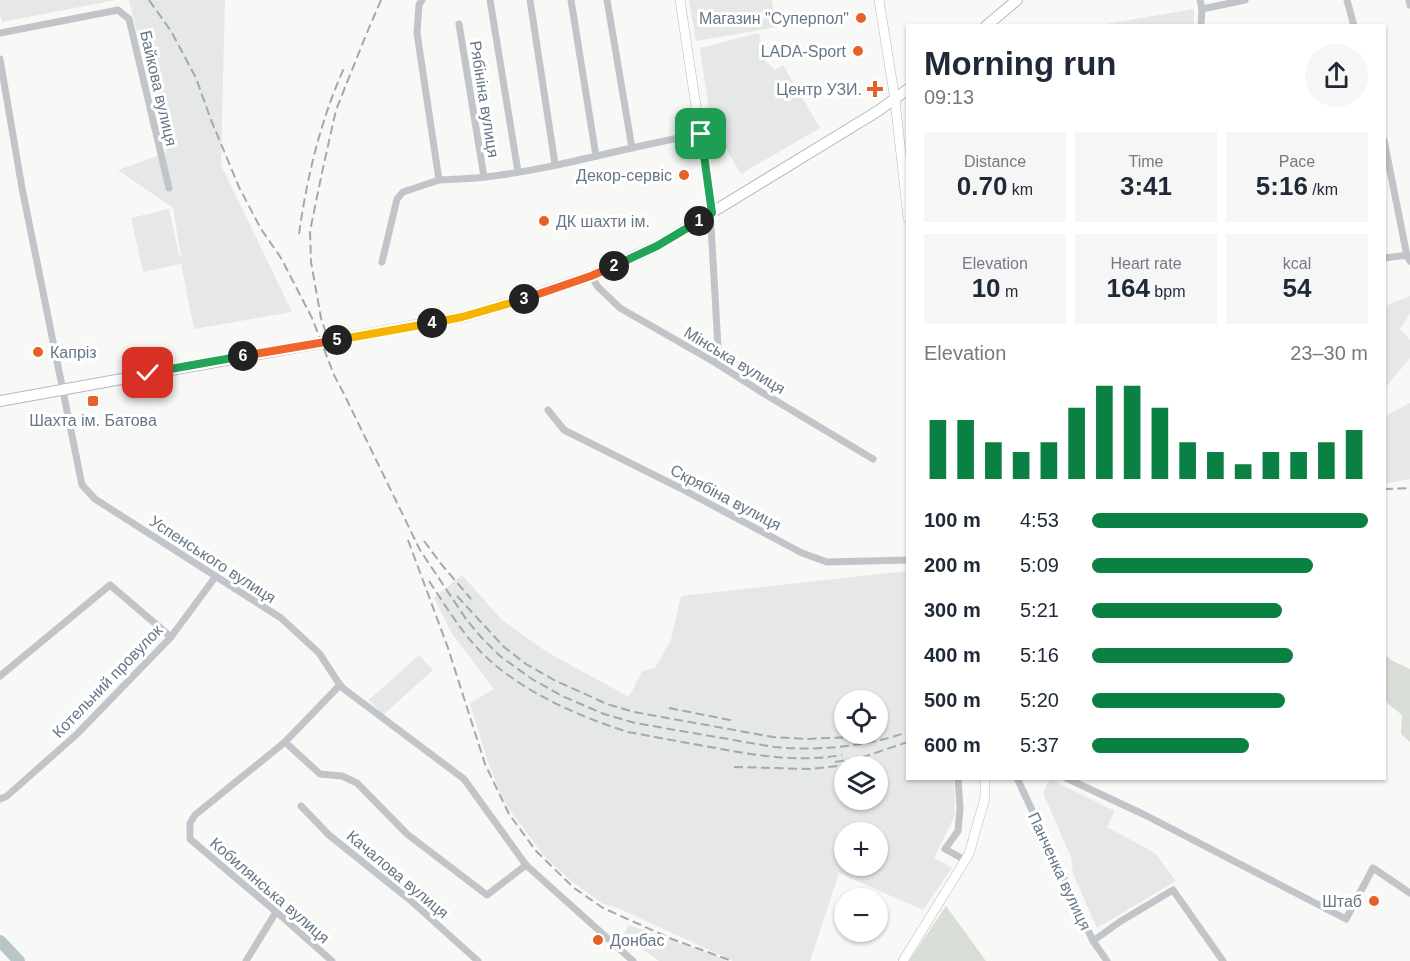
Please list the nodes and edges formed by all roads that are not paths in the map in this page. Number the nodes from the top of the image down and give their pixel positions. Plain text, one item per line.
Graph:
1 (422, 0) edge
2 (490, 0) edge
3 (530, 0) edge
4 (571, 0) edge
5 (607, 0) edge
6 (680, 0) edge
7 (879, 0) edge
8 (1017, 0) edge
9 (1200, 0) edge
10 (1245, 0) edge
11 (1347, 0) edge
12 (1409, 0) edge
13 (1410, 5) edge
14 (1202, 9) junction
15 (459, 24) dead end
16 (988, 24) edge
17 (1200, 24) edge
18 (1353, 24) edge
19 (0, 33) edge
20 (0, 58) edge
21 (906, 91) edge
22 (895, 100) junction
23 (701, 134) junction
24 (632, 148) junction
25 (1386, 149) edge
26 (597, 156) junction
27 (555, 164) junction
28 (518, 172) junction
29 (484, 177) junction
30 (439, 180) junction
31 (169, 188) dead end
32 (906, 200) edge
33 (712, 213) junction
34 (711, 226) dead end
35 (1409, 257) edge
36 (1386, 258) edge
37 (382, 262) dead end
38 (591, 276) junction
39 (716, 363) junction
40 (62, 389) junction
41 (0, 401) edge
42 (548, 410) dead end
43 (873, 459) dead end
44 (906, 560) edge
45 (216, 576) junction
46 (171, 637) junction
47 (0, 676) edge
48 (340, 685) junction
49 (285, 742) junction
50 (958, 780) edge
51 (985, 780) edge
52 (1018, 780) edge
53 (1070, 780) edge
54 (4, 798) edge
55 (301, 806) dead end
56 (965, 861) junction
57 (526, 865) junction
58 (1410, 893) edge
59 (276, 912) junction
60 (1093, 941) junction
61 (246, 961) edge
62 (332, 961) edge
63 (478, 961) edge
64 (632, 961) edge
65 (903, 961) edge
66 (1107, 961) edge
67 (1223, 961) edge

1 - 30 street
2 - 28 street
3 - 27 street
4 - 26 street
5 - 24 street
6 - 23 street
7 - 22 street
8 - 16 main road
9 - 14 street
10 - 14 street
11 - 18 street
12 - 13 street
14 - 17 street
15 - 29 street, Рябініна вулиця
19 - 31 street, Байкова вулиця
20 - 40 street, Успенського вулиця
21 - 22 main road
22 - 32 street
22 - 33 main road
23 - 24 street
23 - 33 street
24 - 26 street
25 - 35 street
26 - 27 street
27 - 28 street
28 - 29 street
29 - 30 street
30 - 37 street
33 - 38 main road
34 - 39 street
35 - 36 street
38 - 39 street, Мінська вулиця
38 - 40 main road
39 - 43 street, Мінська вулиця
40 - 41 main road
40 - 45 street, Успенського вулиця
42 - 44 street, Скрябіна вулиця
45 - 46 street, Котельний провулок
45 - 48 street, Успенського вулиця
46 - 47 street
46 - 54 street, Котельний провулок
48 - 49 street
48 - 57 street, Успенського вулиця
49 - 57 street
49 - 59 street, Кобилянська вулиця
50 - 56 street
51 - 56 street
52 - 60 street, Панченка вулиця
53 - 58 street
55 - 63 street, Качалова вулиця
56 - 65 street
57 - 64 street, Успенського вулиця
59 - 61 street
59 - 62 street, Кобилянська вулиця
60 - 66 street, Панченка вулиця
60 - 67 street

